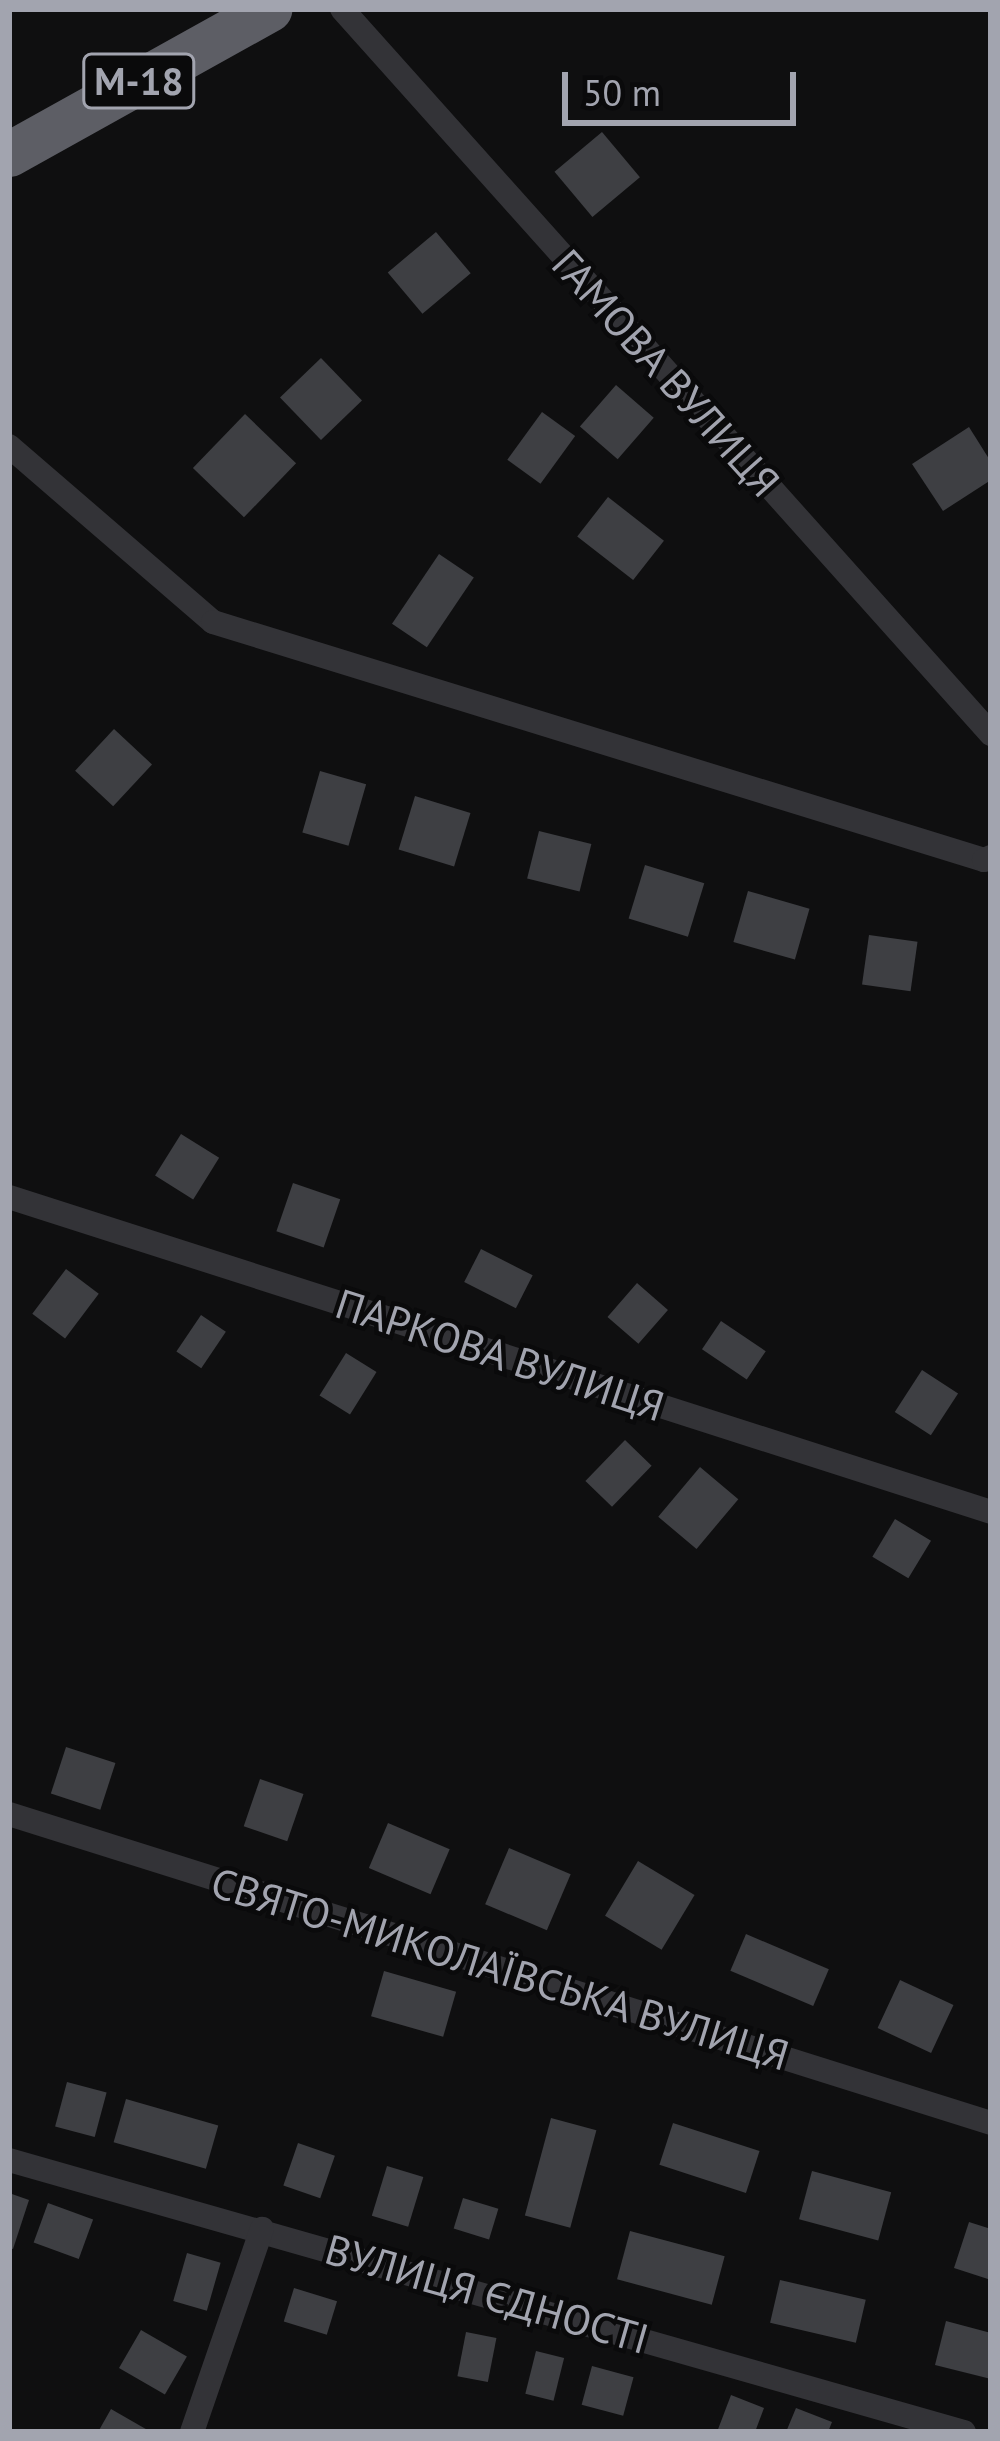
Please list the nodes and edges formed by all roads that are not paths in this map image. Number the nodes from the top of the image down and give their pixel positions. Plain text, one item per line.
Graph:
1 (268, 9) edge
2 (342, 9) edge
3 (9, 154) edge
4 (9, 446) edge
5 (991, 734) edge
6 (991, 856) edge
7 (9, 1197) edge
8 (991, 1512) edge
9 (9, 1814) edge
10 (991, 2123) edge
11 (9, 2160) edge
12 (262, 2229) junction
13 (192, 2432) edge
14 (964, 2432) edge

1 - 3 highway, М-18
2 - 5 street, ГАМОВА ВУЛИЦЯ
4 - 6 street
7 - 8 street, ПАРКОВА ВУЛИЦЯ
9 - 10 street, СВЯТО-МИКОЛАЇВСЬКА ВУЛИЦЯ
11 - 12 street, ВУЛИЦЯ ЄДНОСТІ
12 - 13 street
12 - 14 street, ВУЛИЦЯ ЄДНОСТІ

